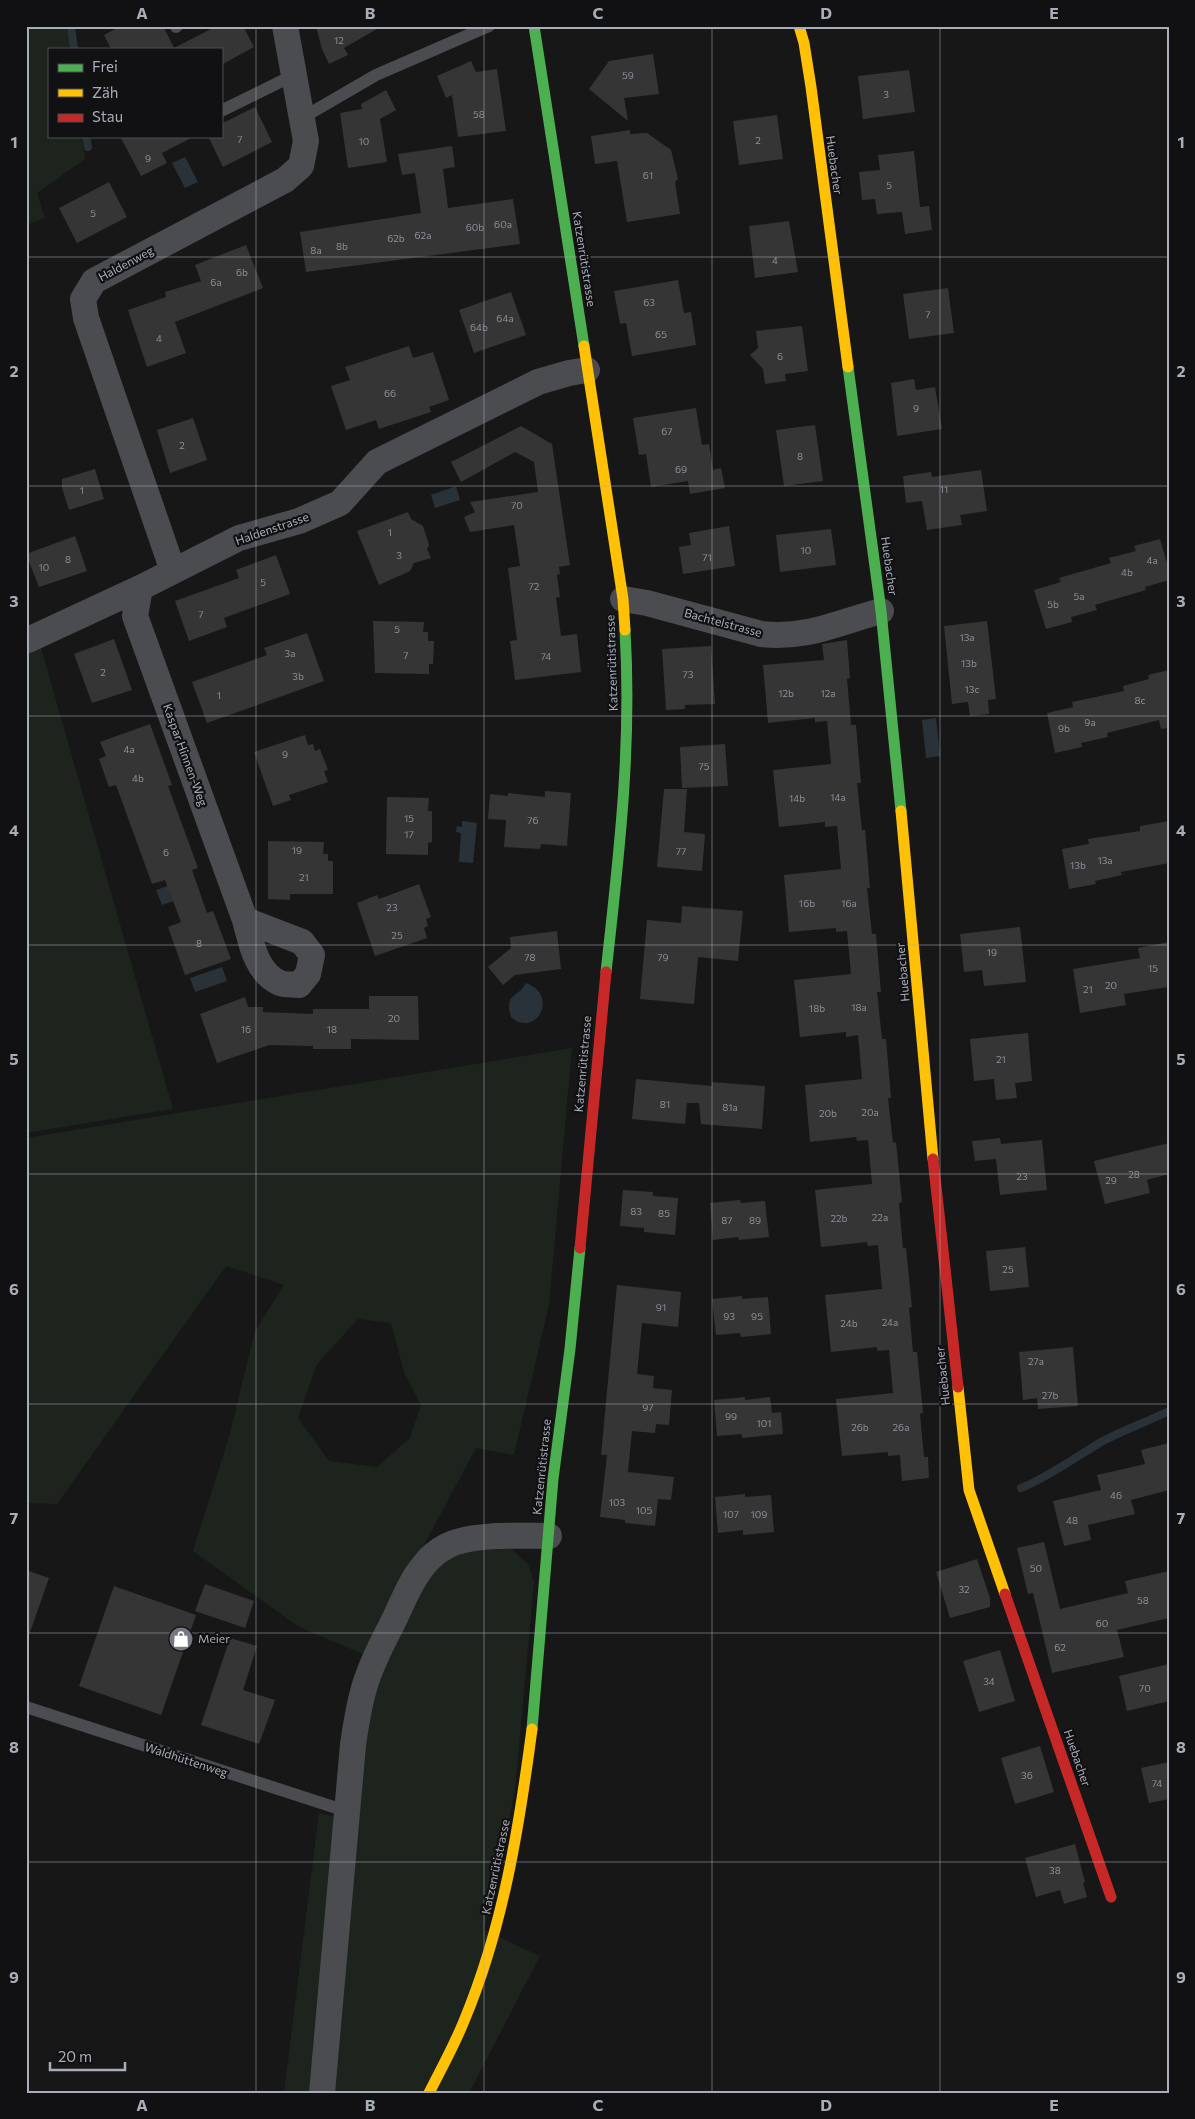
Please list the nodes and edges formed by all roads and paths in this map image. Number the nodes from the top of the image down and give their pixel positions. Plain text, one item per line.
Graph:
1 (285, 26) edge
2 (489, 26) edge
3 (534, 26) edge
4 (799, 26) edge
5 (294, 75) junction
6 (222, 111) edge
7 (302, 118) junction
8 (587, 370) junction
9 (172, 571) junction
10 (140, 588) junction
11 (623, 600) junction
12 (881, 611) junction
13 (28, 640) dead end
14 (245, 920) dead end
15 (549, 1536) junction
16 (26, 1707) edge
17 (346, 1811) junction
18 (1111, 1897) dead end
19 (322, 2093) edge
20 (428, 2093) edge

1 - 5 street, Haldenweg
2 - 7 lane
3 - 8 street, Katzenrütistrasse
4 - 12 street, Huebacher
5 - 6 lane
5 - 7 street, Haldenweg
7 - 9 street, Haldenweg
8 - 9 street, Haldenstrasse
8 - 11 street, Katzenrütistrasse
9 - 10 street, Haldenstrasse
10 - 13 street, Haldenstrasse
10 - 14 street, Kaspar Hinnen-Weg
11 - 12 street, Bachtelstrasse
11 - 15 street, Katzenrütistrasse
12 - 18 street, Huebacher
15 - 17 street
15 - 20 street, Katzenrütistrasse
16 - 17 lane, Waldhüttenweg
17 - 19 street

